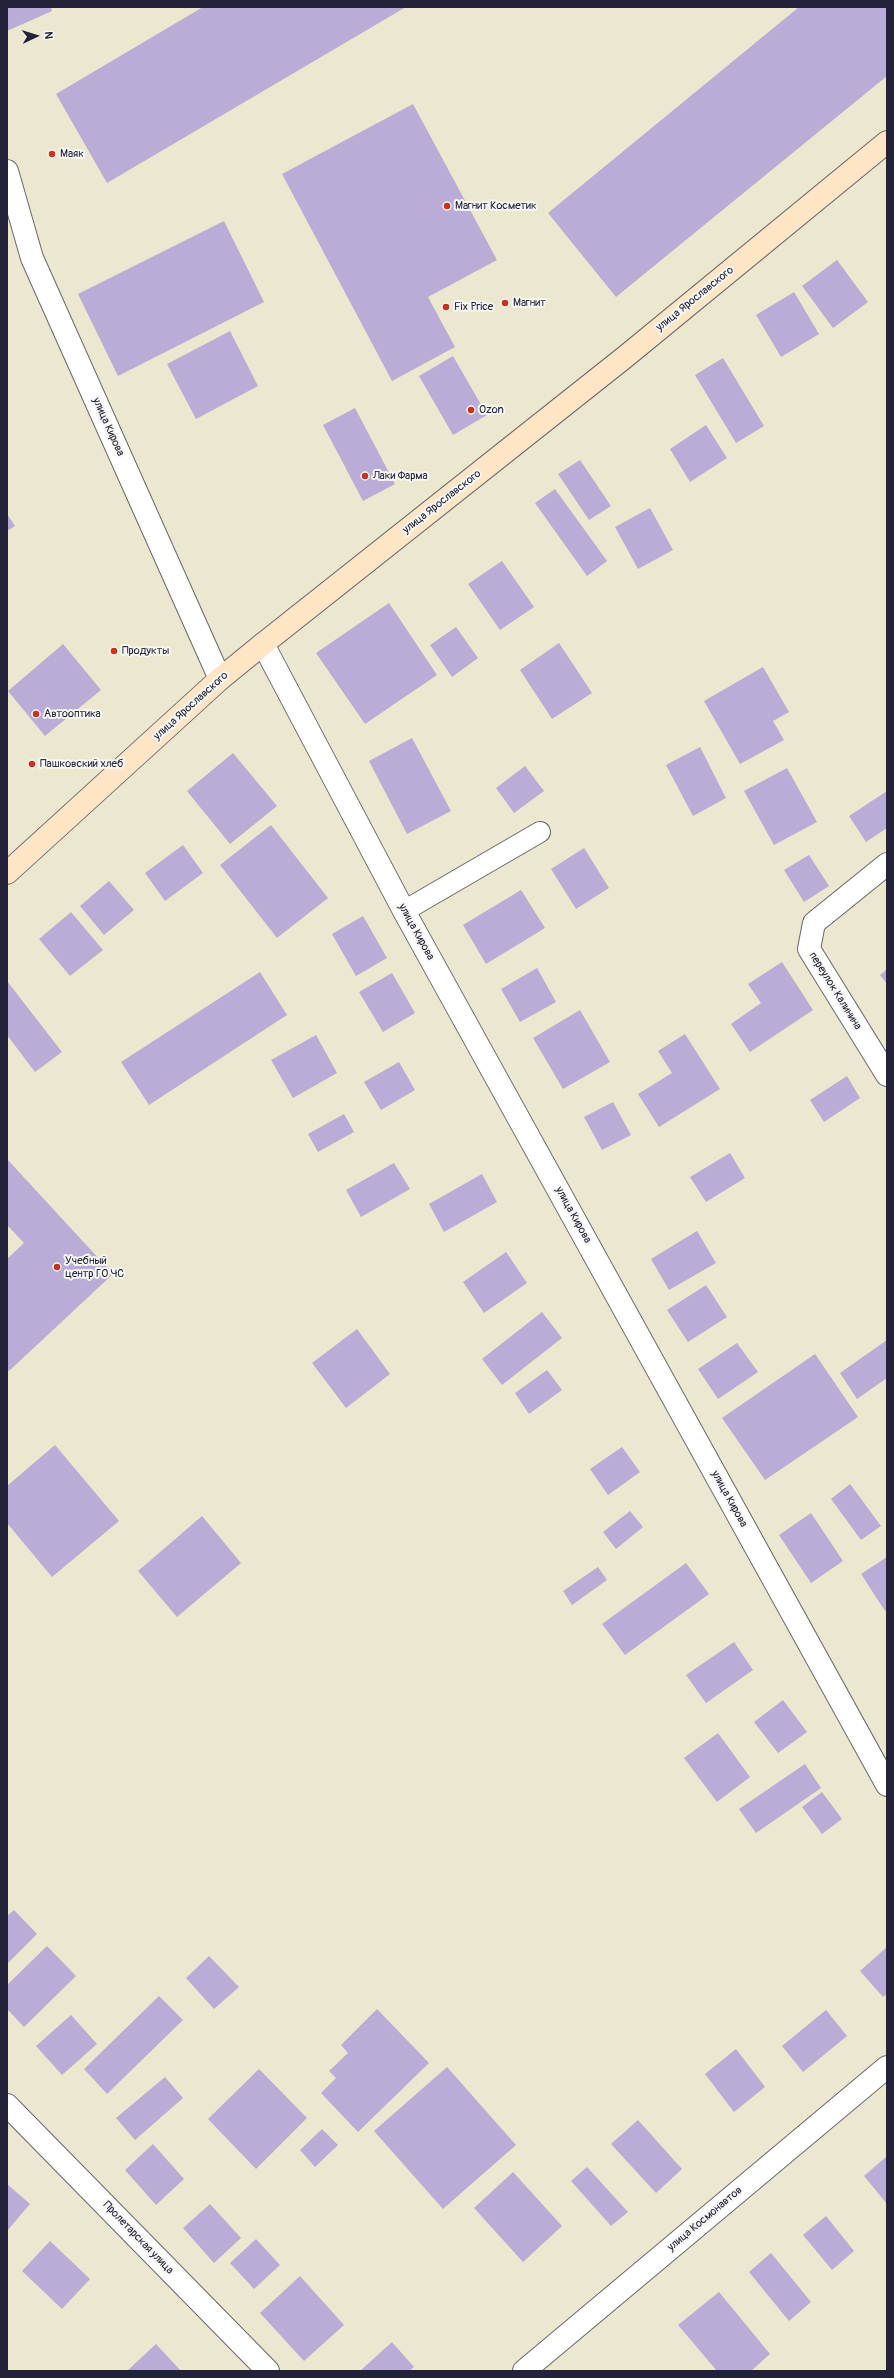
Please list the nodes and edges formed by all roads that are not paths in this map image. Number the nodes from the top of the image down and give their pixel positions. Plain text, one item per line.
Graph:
1 (887, 142) edge
2 (7, 171) edge
3 (263, 644) junction
4 (220, 680) junction
5 (540, 832) dead end
6 (887, 864) edge
7 (7, 873) edge
8 (404, 911) junction
9 (887, 1075) edge
10 (887, 1785) edge
11 (887, 2067) edge
12 (7, 2105) edge
13 (268, 2371) edge
14 (524, 2371) edge

1 - 3 street, улица Ярославского
2 - 4 street, улица Кирова
3 - 4 street, улица Ярославского
3 - 8 street, улица Кирова
4 - 7 street, улица Ярославского
5 - 8 lane
6 - 9 street, переулок Калинина
8 - 10 street, улица Кирова
11 - 14 street, улица Космонавтов
12 - 13 street, Пролетарская улица

